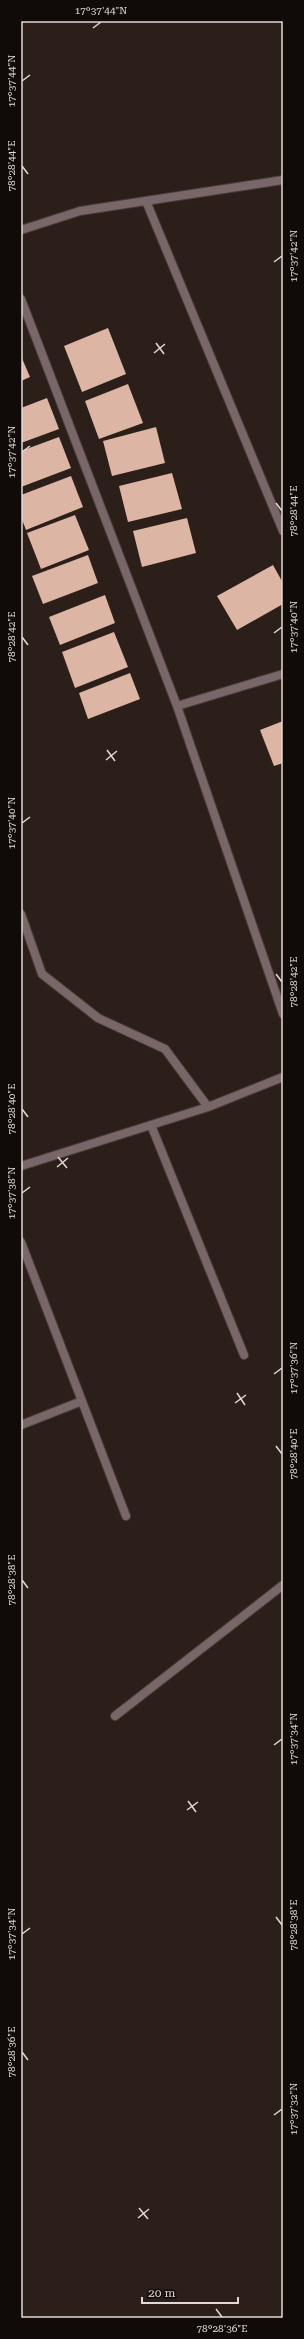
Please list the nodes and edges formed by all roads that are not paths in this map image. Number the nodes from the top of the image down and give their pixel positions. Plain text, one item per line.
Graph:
1 (283, 180) edge
2 (146, 200) junction
3 (21, 230) edge
4 (21, 299) edge
5 (283, 531) edge
6 (283, 674) edge
7 (177, 706) junction
8 (21, 914) edge
9 (283, 1014) edge
10 (283, 1077) edge
11 (208, 1107) junction
12 (151, 1125) junction
13 (21, 1166) edge
14 (21, 1242) edge
15 (244, 1355) dead end
16 (82, 1401) junction
17 (21, 1425) edge
18 (126, 1516) dead end
19 (283, 1585) edge
20 (115, 1716) dead end

1 - 2 street
2 - 3 street
2 - 5 street
4 - 7 street
6 - 7 street
7 - 9 street
8 - 11 street
10 - 11 street
11 - 12 street
12 - 13 street
12 - 15 street
14 - 16 street
16 - 17 street
16 - 18 street
19 - 20 street

